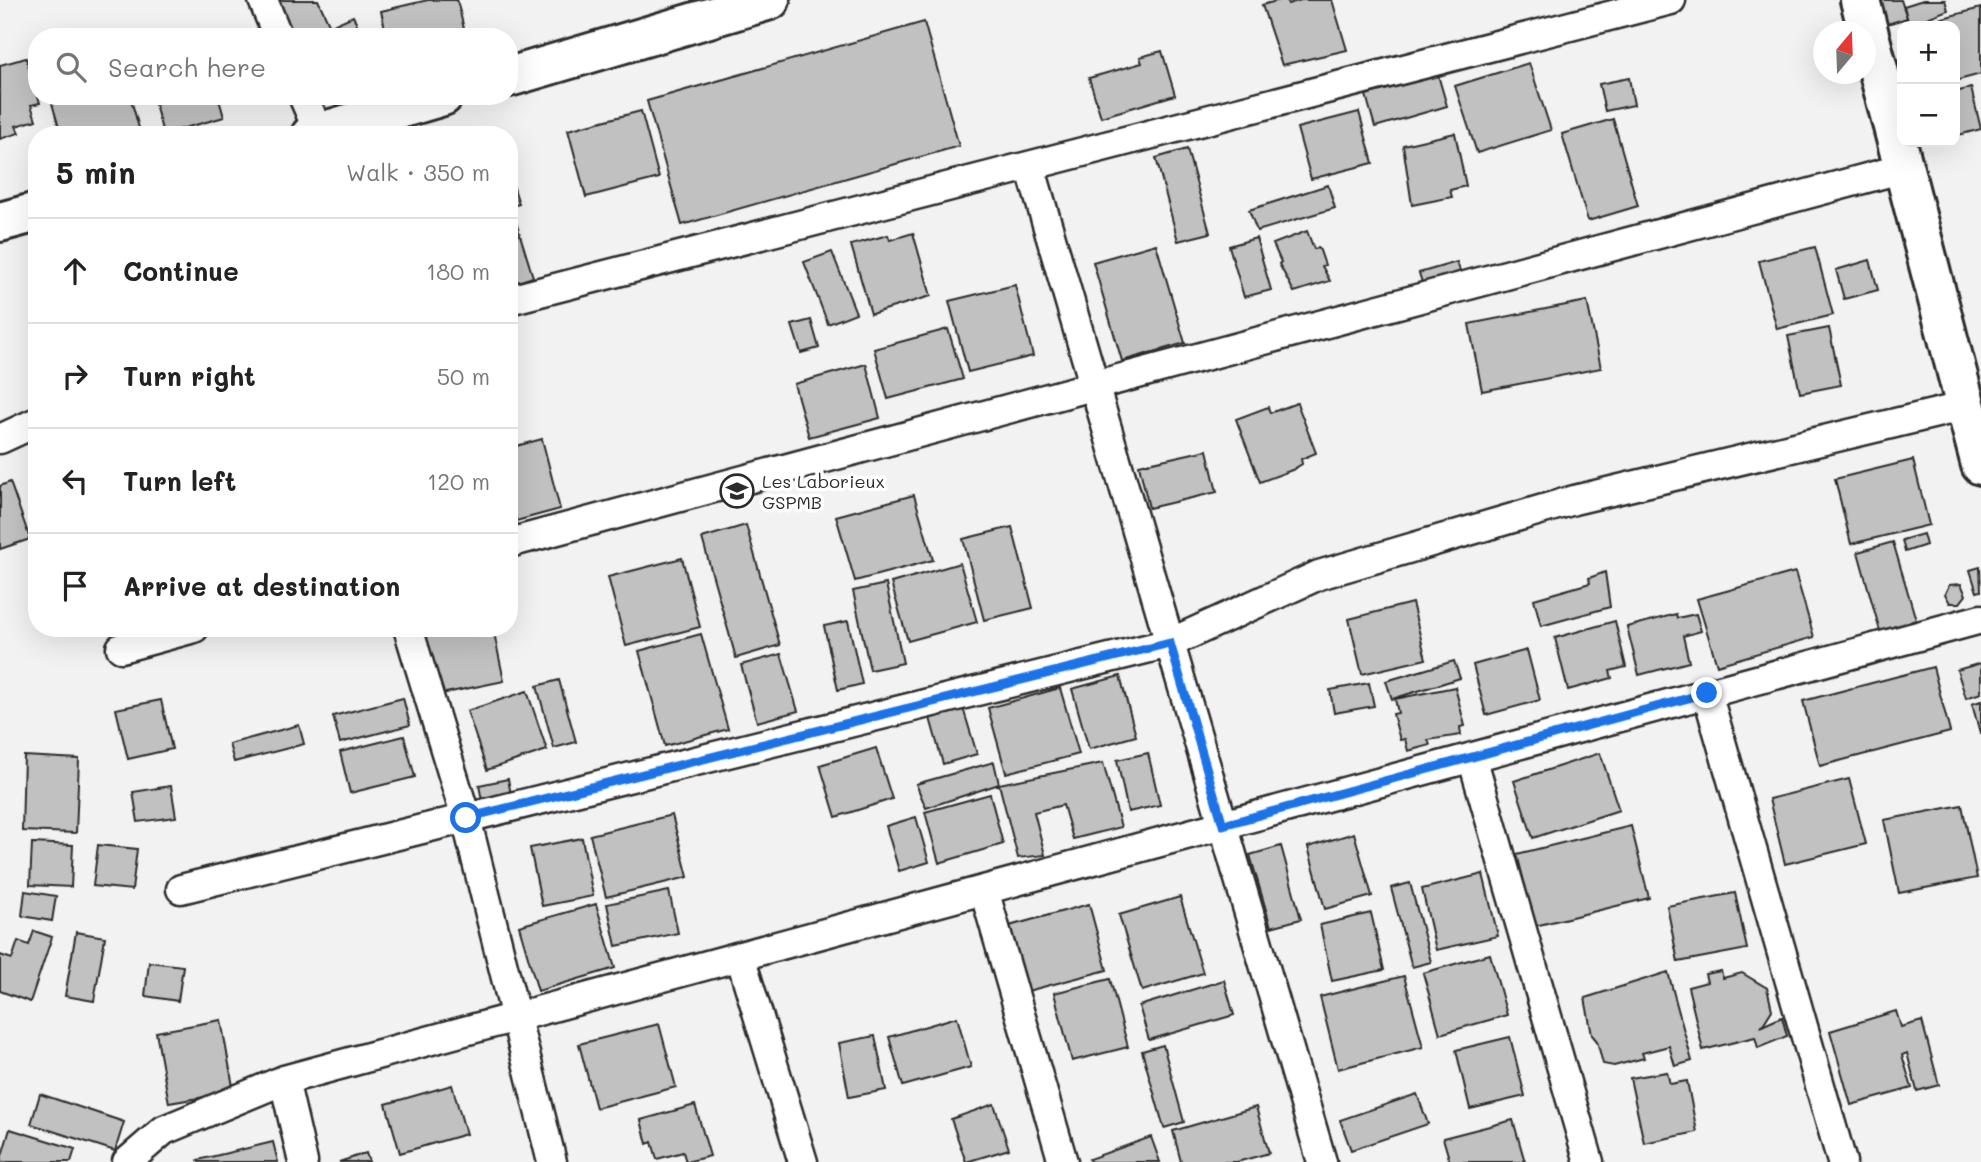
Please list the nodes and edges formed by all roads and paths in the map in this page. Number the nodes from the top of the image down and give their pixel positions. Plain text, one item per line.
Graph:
1 (263, 0) edge
2 (770, 0) edge
3 (1671, 0) edge
4 (1860, 0) edge
5 (274, 28) edge
6 (518, 74) edge
7 (306, 105) edge
8 (413, 105) edge
9 (312, 126) edge
10 (342, 126) edge
11 (1030, 166) junction
12 (1904, 168) junction
13 (28, 214) edge
14 (0, 222) edge
15 (518, 298) edge
16 (1095, 386) junction
17 (1966, 406) junction
18 (28, 426) edge
19 (0, 439) edge
20 (1981, 466) edge
21 (518, 541) edge
22 (1981, 619) edge
23 (161, 637) edge
24 (411, 637) edge
25 (1170, 643) junction
26 (121, 648) dead end
27 (1707, 693) junction
28 (1472, 757) junction
29 (466, 818) junction
30 (1223, 825) junction
31 (181, 889) dead end
32 (984, 890) junction
33 (740, 956) junction
34 (515, 1017) junction
35 (284, 1080) junction
36 (127, 1162) edge
37 (303, 1162) edge
38 (552, 1162) edge
39 (803, 1162) edge
40 (1063, 1162) edge
41 (1322, 1162) edge
42 (1589, 1162) edge
43 (1842, 1162) edge

1 - 5 street
2 - 6 street
3 - 11 street
4 - 12 street
7 - 9 street
8 - 10 street
11 - 15 street
11 - 16 street
12 - 16 street
12 - 17 street
13 - 14 street
16 - 21 street
16 - 25 street
17 - 20 street
17 - 25 street
18 - 19 street
22 - 27 street
23 - 26 street
24 - 29 street
25 - 29 street
25 - 30 street
27 - 28 street
27 - 43 street
28 - 30 street
28 - 42 street
29 - 31 street
29 - 34 street
30 - 32 street
30 - 41 street
32 - 33 street
32 - 40 street
33 - 34 street
33 - 39 street
34 - 35 street
34 - 38 street
35 - 36 street
35 - 37 street

